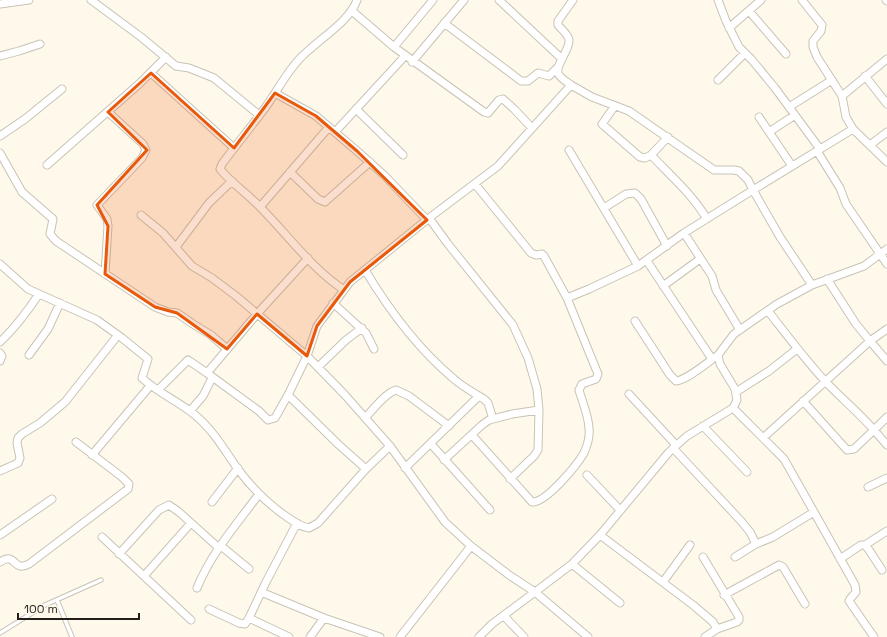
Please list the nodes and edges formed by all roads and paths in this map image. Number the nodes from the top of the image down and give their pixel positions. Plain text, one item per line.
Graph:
1 (28, 0) edge
2 (91, 0) edge
3 (356, 0) edge
4 (433, 0) edge
5 (464, 0) edge
6 (499, 0) edge
7 (573, 0) edge
8 (718, 0) edge
9 (761, 0) edge
10 (802, 0) edge
11 (0, 4) edge
12 (352, 11) junction
13 (749, 11) junction
14 (444, 23) junction
15 (729, 28) junction
16 (40, 44) dead end
17 (394, 48) junction
18 (744, 53) junction
19 (786, 54) dead end
20 (0, 56) edge
21 (405, 56) junction
22 (166, 58) junction
23 (562, 59) junction
24 (887, 59) edge
25 (412, 62) junction
26 (558, 67) junction
27 (151, 73) junction
28 (865, 76) junction
29 (718, 80) dead end
30 (832, 80) junction
31 (571, 85) junction
32 (62, 89) dead end
33 (275, 93) junction
34 (842, 96) junction
35 (887, 104) edge
36 (614, 107) junction
37 (789, 107) junction
38 (356, 109) junction
39 (108, 112) junction
40 (258, 115) junction
41 (795, 115) junction
42 (759, 117) dead end
43 (532, 128) junction
44 (332, 129) junction
45 (854, 129) junction
46 (769, 132) junction
47 (887, 132) edge
48 (0, 136) edge
49 (668, 138) junction
50 (870, 145) junction
51 (234, 148) junction
52 (569, 150) dead end
53 (818, 150) junction
54 (0, 153) edge
55 (403, 155) dead end
56 (651, 155) junction
57 (370, 162) junction
58 (887, 162) edge
59 (47, 165) dead end
60 (792, 166) junction
61 (290, 172) junction
62 (232, 181) junction
63 (475, 184) junction
64 (753, 190) junction
65 (260, 207) junction
66 (604, 208) junction
67 (141, 215) dead end
68 (428, 219) junction
69 (707, 219) junction
70 (684, 233) junction
71 (667, 246) junction
72 (176, 247) junction
73 (884, 252) edge
74 (308, 258) junction
75 (700, 259) junction
76 (647, 261) junction
77 (0, 264) edge
78 (887, 264) edge
79 (638, 266) junction
80 (365, 270) junction
81 (105, 274) junction
82 (827, 279) junction
83 (663, 286) junction
84 (812, 286) junction
85 (344, 290) junction
86 (39, 294) junction
87 (567, 298) junction
88 (60, 303) junction
89 (334, 303) junction
90 (768, 310) junction
91 (257, 314) junction
92 (635, 321) dead end
93 (362, 328) junction
94 (887, 329) edge
95 (740, 330) junction
96 (118, 335) junction
97 (870, 340) junction
98 (0, 342) edge
99 (227, 349) junction
100 (374, 349) dead end
101 (797, 349) junction
102 (0, 353) edge
103 (29, 355) dead end
104 (307, 356) junction
105 (715, 357) junction
106 (0, 361) edge
107 (887, 361) edge
108 (318, 368) junction
109 (210, 375) junction
110 (825, 381) junction
111 (150, 386) junction
112 (158, 390) junction
113 (736, 392) junction
114 (629, 394) dead end
115 (288, 395) junction
116 (479, 396) junction
117 (803, 401) junction
118 (733, 408) junction
119 (540, 410) junction
120 (190, 412) junction
121 (887, 417) edge
122 (365, 418) junction
123 (493, 419) junction
124 (449, 426) junction
125 (703, 426) junction
126 (874, 430) junction
127 (472, 435) junction
128 (763, 438) junction
129 (76, 442) dead end
130 (431, 444) junction
131 (887, 445) edge
132 (390, 446) junction
133 (675, 447) junction
134 (92, 455) junction
135 (444, 460) junction
136 (238, 468) junction
137 (406, 468) junction
138 (366, 469) junction
139 (0, 471) edge
140 (747, 472) dead end
141 (587, 475) dead end
142 (887, 478) edge
143 (510, 479) junction
144 (868, 487) dead end
145 (259, 494) junction
146 (52, 499) dead end
147 (212, 502) dead end
148 (490, 510) dead end
149 (620, 510) junction
150 (814, 512) junction
151 (191, 523) junction
152 (297, 523) junction
153 (887, 531) edge
154 (0, 535) edge
155 (600, 535) junction
156 (102, 537) dead end
157 (756, 544) junction
158 (690, 545) dead end
159 (471, 546) junction
160 (865, 546) junction
161 (220, 547) junction
162 (119, 554) junction
163 (735, 556) dead end
164 (702, 557) dead end
165 (840, 559) junction
166 (0, 562) edge
167 (572, 564) junction
168 (249, 569) dead end
169 (882, 570) dead end
170 (144, 576) junction
171 (101, 580) dead end
172 (663, 582) junction
173 (198, 588) dead end
174 (262, 592) junction
175 (535, 592) junction
176 (724, 595) junction
177 (57, 600) junction
178 (620, 603) dead end
179 (805, 604) dead end
180 (209, 609) dead end
181 (504, 616) junction
182 (249, 618) junction
183 (324, 618) junction
184 (190, 620) dead end
185 (718, 630) junction
186 (0, 633) edge
187 (72, 637) edge
188 (290, 637) edge
189 (310, 637) edge
190 (380, 637) edge
191 (400, 637) edge
192 (479, 637) edge
193 (524, 637) edge
194 (588, 637) edge
195 (705, 637) edge
196 (874, 637) edge

1 - 11 street
2 - 22 street
3 - 12 street
4 - 17 street
5 - 14 street
6 - 23 street
7 - 23 street
8 - 15 street
9 - 13 street
10 - 30 street
12 - 17 street
12 - 33 street
13 - 15 street
13 - 19 street
14 - 25 street
14 - 26 street
15 - 18 street
16 - 20 street
17 - 21 street
18 - 29 street
18 - 37 street
21 - 25 street
21 - 38 street
22 - 27 street
22 - 40 street
23 - 26 street
24 - 28 street
25 - 43 street
26 - 31 street
27 - 39 street
27 - 51 street
28 - 34 street
28 - 35 street
30 - 34 street
30 - 37 street
31 - 36 street
31 - 43 street
32 - 48 street
33 - 40 street
33 - 44 street
34 - 45 street
36 - 49 street
36 - 56 street
37 - 41 street
38 - 44 street
38 - 55 street
39 - 59 street
39 - 81 street
40 - 51 street
41 - 46 street
41 - 53 street
42 - 46 street
43 - 63 street
44 - 57 street
44 - 61 street
45 - 50 street
45 - 53 street
46 - 60 street
47 - 50 street
49 - 56 street
49 - 64 street
50 - 58 street
51 - 62 street
52 - 66 street
53 - 60 street
53 - 73 street
54 - 81 street
56 - 69 street
57 - 61 street
57 - 68 street
60 - 64 street
61 - 65 street
62 - 65 street
62 - 72 street
63 - 68 street
63 - 87 street
64 - 69 street
64 - 84 street
65 - 74 street
66 - 71 street
66 - 79 street
67 - 72 street
68 - 80 street
68 - 119 street
69 - 70 street
70 - 71 street
70 - 75 street
71 - 76 street
72 - 91 street
73 - 78 street
73 - 82 street
74 - 85 street
74 - 91 street
75 - 83 street
75 - 95 street
76 - 79 street
76 - 83 street
77 - 86 street
79 - 87 street
80 - 85 street
80 - 116 street
81 - 99 street
82 - 84 street
82 - 97 street
83 - 105 street
84 - 90 street
85 - 89 street
86 - 88 street
86 - 98 street
87 - 143 street
88 - 96 street
88 - 103 street
89 - 93 street
89 - 104 street
90 - 95 street
90 - 101 street
91 - 99 street
91 - 104 street
92 - 105 street
93 - 100 street
93 - 108 street
94 - 97 street
95 - 105 street
96 - 111 street
96 - 139 street
97 - 107 street
97 - 110 street
99 - 109 street
101 - 110 street
101 - 113 street
102 - 106 street
104 - 108 street
104 - 115 street
105 - 113 street
108 - 122 street
109 - 112 street
109 - 115 street
109 - 120 street
110 - 117 street
110 - 126 street
111 - 112 street
111 - 134 street
112 - 120 street
113 - 118 street
114 - 133 street
115 - 138 street
116 - 123 street
116 - 124 street
117 - 126 street
117 - 128 street
118 - 125 street
118 - 128 street
119 - 123 street
119 - 143 street
120 - 136 street
121 - 126 street
122 - 124 street
122 - 132 street
123 - 127 street
124 - 130 street
125 - 133 street
125 - 140 street
126 - 131 street
127 - 135 street
127 - 143 street
128 - 150 street
129 - 134 street
130 - 135 street
130 - 137 street
132 - 137 street
132 - 138 street
133 - 149 street
133 - 157 street
134 - 166 street
135 - 148 street
136 - 145 street
136 - 147 street
137 - 159 street
138 - 152 street
141 - 149 street
142 - 144 street
145 - 152 street
145 - 161 street
146 - 154 street
149 - 155 street
150 - 157 street
150 - 165 street
151 - 161 street
151 - 162 street
151 - 170 street
152 - 174 street
153 - 160 street
155 - 167 street
155 - 172 street
156 - 162 street
157 - 163 street
158 - 172 street
159 - 175 street
159 - 191 street
160 - 165 street
160 - 169 street
161 - 168 street
161 - 173 street
162 - 170 street
164 - 176 street
165 - 196 street
167 - 175 street
167 - 178 street
170 - 184 street
171 - 177 lane
172 - 185 street
174 - 182 street
174 - 183 street
175 - 181 street
175 - 194 street
176 - 179 street
176 - 185 street
177 - 186 lane
177 - 187 lane
180 - 182 street
181 - 192 street
181 - 193 street
182 - 188 street
183 - 189 street
183 - 190 street
185 - 195 street

